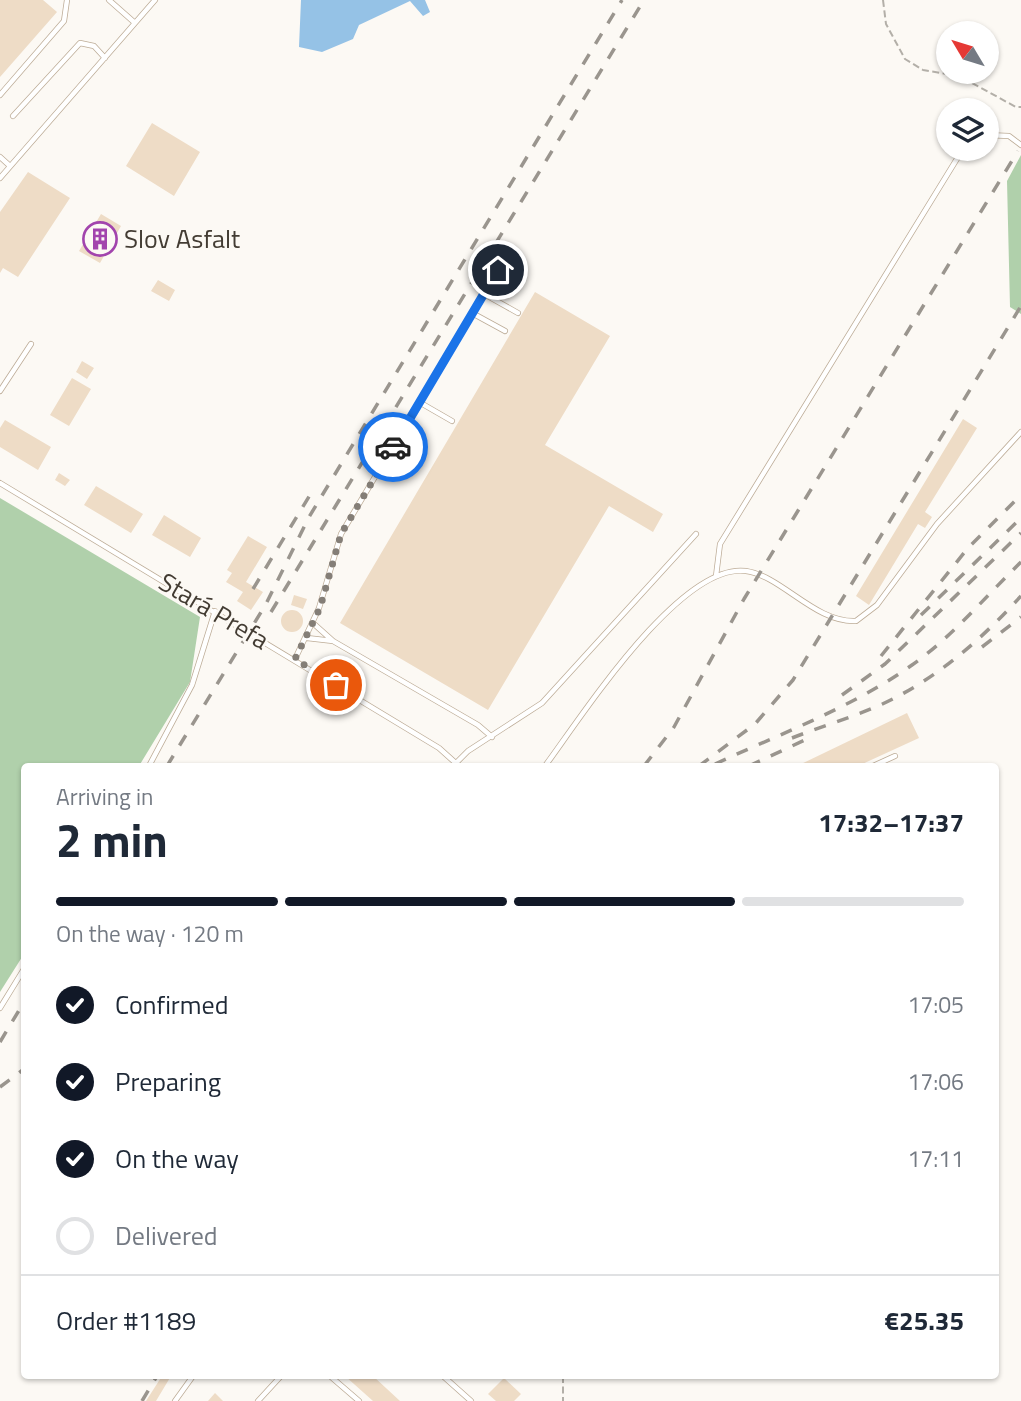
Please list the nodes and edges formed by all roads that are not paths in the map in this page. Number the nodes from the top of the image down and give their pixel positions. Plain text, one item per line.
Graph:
1 (67, 0) edge
2 (109, 0) edge
3 (155, 0) edge
4 (135, 23) junction
5 (104, 58) junction
6 (0, 95) edge
7 (13, 116) dead end
8 (999, 136) edge
9 (1021, 145) edge
10 (0, 157) edge
11 (956, 161) edge
12 (10, 166) junction
13 (0, 178) edge
14 (498, 270) dead end
15 (484, 294) junction
16 (472, 313) junction
17 (518, 313) dead end
18 (505, 331) dead end
19 (31, 344) dead end
20 (0, 391) edge
21 (419, 402) junction
22 (452, 421) dead end
23 (1021, 432) edge
24 (0, 483) edge
25 (696, 534) dead end
26 (716, 576) junction
27 (215, 611) junction
28 (314, 624) junction
29 (307, 638) junction
30 (333, 641) junction
31 (295, 659) junction
32 (492, 737) junction
33 (895, 756) dead end
34 (151, 763) edge
35 (456, 763) edge
36 (460, 763) edge
37 (547, 763) edge
38 (880, 763) edge
39 (21, 973) edge
40 (0, 1008) edge
41 (191, 1379) edge
42 (278, 1379) edge
43 (333, 1379) edge
44 (446, 1379) edge
45 (175, 1401) edge
46 (258, 1401) edge
47 (359, 1401) edge
48 (471, 1401) edge

1 - 6 lane
2 - 4 lane
3 - 4 lane
4 - 5 lane
5 - 7 lane
5 - 12 lane
8 - 9 lane
10 - 12 lane
11 - 26 lane
12 - 13 lane
14 - 15 lane
15 - 16 lane
15 - 17 lane
16 - 18 lane
16 - 21 lane
19 - 20 lane
21 - 22 lane
21 - 28 lane
23 - 26 lane
24 - 27 lane, Stará Prefa
25 - 32 lane
26 - 37 lane
27 - 31 lane, Stará Prefa
27 - 34 lane
28 - 29 lane
28 - 30 lane
29 - 30 lane
29 - 31 lane
30 - 32 lane
31 - 35 lane, Stará Prefa
32 - 36 lane
33 - 38 lane
39 - 40 lane
41 - 45 lane
42 - 46 lane
43 - 47 lane
44 - 48 lane

